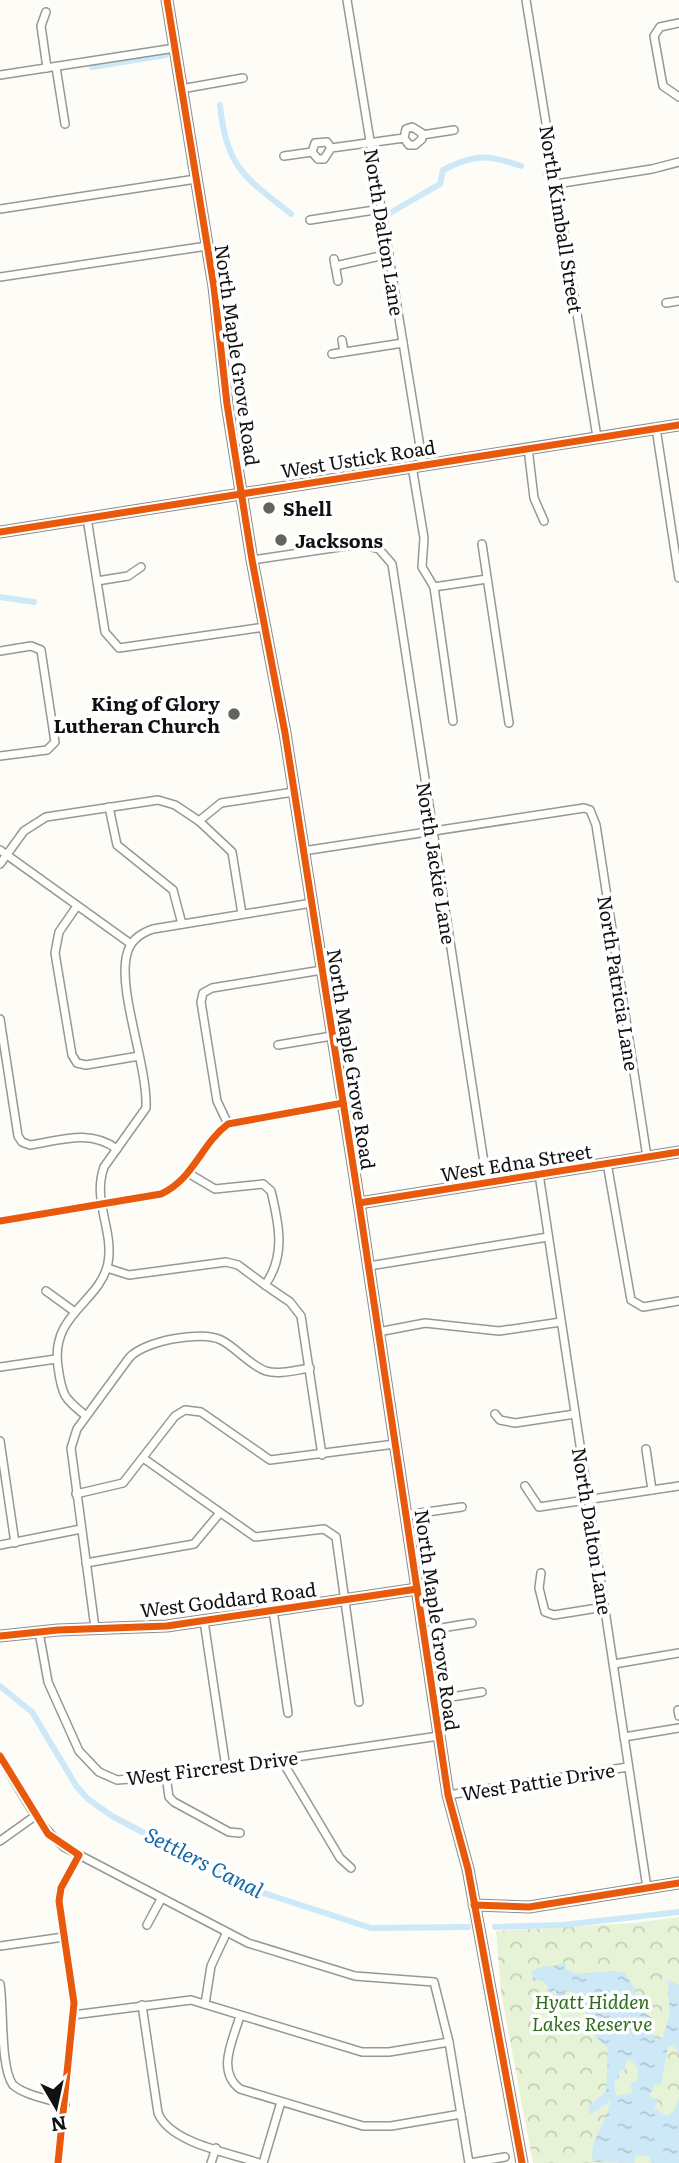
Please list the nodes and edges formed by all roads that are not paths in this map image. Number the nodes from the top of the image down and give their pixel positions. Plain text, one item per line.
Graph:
1 (167, 0) edge
2 (347, 0) edge
3 (526, 0) edge
4 (46, 12) dead end
5 (679, 23) edge
6 (175, 48) junction
7 (51, 67) junction
8 (0, 75) edge
9 (243, 78) dead end
10 (181, 89) junction
11 (679, 97) edge
12 (65, 124) dead end
13 (454, 130) dead end
14 (422, 135) junction
15 (404, 138) junction
16 (370, 143) junction
17 (331, 148) junction
18 (312, 152) junction
19 (284, 156) dead end
20 (679, 162) edge
21 (196, 179) junction
22 (556, 184) junction
23 (0, 209) edge
24 (381, 209) junction
25 (310, 220) dead end
26 (207, 246) junction
27 (388, 254) junction
28 (0, 277) edge
29 (338, 281) dead end
30 (679, 301) edge
31 (666, 303) dead end
32 (342, 340) dead end
33 (403, 343) junction
34 (344, 352) junction
35 (332, 354) dead end
36 (679, 425) edge
37 (656, 428) junction
38 (597, 437) junction
39 (528, 448) junction
40 (423, 465) junction
41 (412, 466) junction
42 (241, 492) junction
43 (87, 518) junction
44 (544, 521) dead end
45 (0, 532) edge
46 (482, 544) dead end
47 (252, 560) junction
48 (141, 567) dead end
49 (679, 578) edge
50 (487, 579) junction
51 (97, 581) junction
52 (434, 587) junction
53 (264, 627) junction
54 (0, 651) edge
55 (453, 721) dead end
56 (509, 723) dead end
57 (0, 756) edge
58 (294, 792) junction
59 (108, 807) junction
60 (199, 821) junction
61 (432, 831) junction
62 (303, 851) junction
63 (3, 853) edge
64 (0, 864) edge
65 (312, 903) junction
66 (77, 906) junction
67 (243, 914) junction
68 (182, 924) junction
69 (131, 944) junction
70 (322, 970) junction
71 (0, 1019) edge
72 (332, 1036) junction
73 (278, 1045) dead end
74 (139, 1056) junction
75 (343, 1103) junction
76 (228, 1124) junction
77 (117, 1149) junction
78 (679, 1152) edge
79 (647, 1157) junction
80 (679, 1158) edge
81 (607, 1163) junction
82 (188, 1173) junction
83 (539, 1174) junction
84 (487, 1182) junction
85 (359, 1203) junction
86 (100, 1204) junction
87 (0, 1220) edge
88 (548, 1237) junction
89 (369, 1266) junction
90 (107, 1268) junction
91 (265, 1285) junction
92 (46, 1291) dead end
93 (679, 1301) edge
94 (75, 1312) junction
95 (561, 1322) junction
96 (378, 1332) junction
97 (57, 1359) junction
98 (0, 1367) edge
99 (310, 1368) junction
100 (495, 1414) dead end
101 (575, 1414) junction
102 (86, 1416) junction
103 (0, 1441) edge
104 (395, 1444) junction
105 (646, 1449) dead end
106 (322, 1455) junction
107 (143, 1458) junction
108 (525, 1486) dead end
109 (679, 1486) edge
110 (652, 1490) junction
111 (76, 1494) junction
112 (587, 1501) junction
113 (462, 1507) dead end
114 (219, 1514) junction
115 (406, 1515) junction
116 (81, 1529) junction
117 (15, 1543) junction
118 (0, 1545) edge
119 (86, 1563) junction
120 (541, 1573) dead end
121 (417, 1589) junction
122 (343, 1599) junction
123 (604, 1607) junction
124 (272, 1610) junction
125 (204, 1621) junction
126 (472, 1623) dead end
127 (95, 1628) junction
128 (423, 1631) junction
129 (39, 1632) junction
130 (0, 1636) edge
131 (679, 1653) edge
132 (614, 1664) junction
133 (482, 1692) dead end
134 (433, 1700) junction
135 (359, 1702) dead end
136 (678, 1710) edge
137 (288, 1713) dead end
138 (679, 1716) edge
139 (679, 1728) edge
140 (439, 1736) junction
141 (624, 1737) junction
142 (0, 1756) edge
143 (281, 1759) junction
144 (628, 1767) junction
145 (226, 1768) junction
146 (166, 1776) junction
147 (448, 1795) junction
148 (35, 1816) junction
149 (240, 1833) dead end
150 (0, 1841) edge
151 (79, 1855) junction
152 (351, 1868) dead end
153 (679, 1883) edge
154 (647, 1888) junction
155 (161, 1899) junction
156 (474, 1906) junction
157 (147, 1925) dead end
158 (226, 1934) junction
159 (64, 1937) junction
160 (0, 1946) edge
161 (0, 1984) edge
162 (205, 2004) junction
163 (142, 2005) junction
164 (73, 2015) junction
165 (240, 2016) junction
166 (449, 2042) junction
167 (1, 2062) edge
168 (281, 2102) junction
169 (65, 2105) junction
170 (461, 2114) junction
171 (216, 2148) junction
172 (505, 2157) dead end
173 (58, 2163) edge
174 (211, 2163) edge
175 (261, 2163) edge
176 (470, 2163) edge
177 (522, 2163) edge

1 - 6 main road, North Maple Grove Road
2 - 16 street, North Dalton Lane
3 - 22 street, North Kimball Street
4 - 7 street
5 - 11 street
6 - 7 street
6 - 10 main road, North Maple Grove Road
7 - 8 street
7 - 12 street
9 - 10 street
10 - 21 main road, North Maple Grove Road
13 - 14 street
14 - 15 street
14 - 15 street
15 - 16 street
16 - 17 street
16 - 24 street, North Dalton Lane
17 - 18 street
17 - 18 street
18 - 19 street
20 - 22 street
21 - 23 street
21 - 26 main road, North Maple Grove Road
22 - 38 street, North Kimball Street
24 - 25 street
24 - 27 street, North Dalton Lane
26 - 28 street
26 - 42 main road, North Maple Grove Road
27 - 29 street
27 - 33 street, North Dalton Lane
30 - 31 street
32 - 34 street
33 - 34 street
33 - 40 street, North Dalton Lane
34 - 35 street
36 - 37 main road, West Ustick Road
37 - 38 main road, West Ustick Road
37 - 49 street
38 - 39 main road, West Ustick Road
39 - 40 main road, West Ustick Road
39 - 44 street
40 - 41 main road, West Ustick Road
41 - 42 main road, West Ustick Road
41 - 52 street
42 - 43 main road, West Ustick Road
42 - 47 main road, North Maple Grove Road
43 - 45 main road, West Ustick Road
43 - 51 street
46 - 50 street
47 - 53 main road, North Maple Grove Road
47 - 61 street, North Jackie Lane
48 - 51 street
50 - 52 street
50 - 56 street
51 - 53 street
52 - 55 street
53 - 58 main road, North Maple Grove Road
54 - 57 street
58 - 60 street
58 - 62 main road, North Maple Grove Road
59 - 60 street
59 - 63 street
59 - 68 street
60 - 67 street
61 - 62 street
61 - 79 street, North Patricia Lane
61 - 84 street, North Jackie Lane
62 - 65 main road, North Maple Grove Road
63 - 64 street
63 - 66 street
65 - 67 street
65 - 70 main road, North Maple Grove Road
66 - 69 street
66 - 74 street
67 - 68 street
68 - 69 street
69 - 74 street
70 - 72 main road, North Maple Grove Road
70 - 76 street
71 - 77 street
72 - 73 street
72 - 75 main road, North Maple Grove Road
74 - 77 street
75 - 76 street
75 - 85 main road, North Maple Grove Road
76 - 82 street
77 - 86 street
78 - 79 main road, West Edna Street
78 - 80 street
79 - 81 main road, West Edna Street
81 - 83 main road, West Edna Street
81 - 93 street
82 - 86 street
82 - 91 street
83 - 84 main road, West Edna Street
83 - 88 street, North Dalton Lane
84 - 85 main road, West Edna Street
85 - 89 main road, North Maple Grove Road
86 - 87 street
86 - 90 street
88 - 89 street
88 - 95 street, North Dalton Lane
89 - 96 main road, North Maple Grove Road
90 - 91 street
90 - 94 street
91 - 99 street
92 - 94 street
94 - 97 street
95 - 96 street
95 - 101 street, North Dalton Lane
96 - 104 main road, North Maple Grove Road
97 - 98 street
97 - 102 street
99 - 102 street
99 - 106 street
100 - 101 street
101 - 112 street, North Dalton Lane
102 - 111 street
103 - 117 street
104 - 106 street
104 - 115 main road, North Maple Grove Road
105 - 110 street
106 - 107 street
107 - 111 street
107 - 114 street
108 - 112 street
109 - 110 street
110 - 112 street
111 - 116 street
112 - 123 street, North Dalton Lane
113 - 115 street
114 - 119 street
114 - 122 street
115 - 121 main road, North Maple Grove Road
116 - 117 street
116 - 119 street
117 - 118 street
119 - 127 street
120 - 123 street
121 - 122 main road, West Goddard Road
121 - 128 main road, North Maple Grove Road
122 - 124 main road, West Goddard Road
122 - 135 street
123 - 132 street, North Dalton Lane
124 - 125 main road, West Goddard Road
124 - 137 street
125 - 127 main road, West Goddard Road
125 - 145 street
126 - 128 street
127 - 129 main road, West Goddard Road
128 - 134 main road, North Maple Grove Road
129 - 130 main road, West Goddard Road
129 - 146 street, West Fircrest Drive
131 - 132 street
132 - 141 street, North Dalton Lane
133 - 134 street
134 - 140 main road, North Maple Grove Road
136 - 138 street
139 - 141 street, West Pattie Drive
140 - 143 street, West Fircrest Drive
140 - 147 main road, North Maple Grove Road
141 - 144 street, North Dalton Lane
142 - 148 street
143 - 145 street, West Fircrest Drive
143 - 152 street
144 - 147 street, West Pattie Drive
144 - 154 street, North Dalton Lane
145 - 146 street, West Fircrest Drive
146 - 149 street
147 - 156 main road, North Maple Grove Road
148 - 150 street
148 - 151 street
151 - 155 street
151 - 159 street
153 - 154 main road
154 - 156 main road
155 - 157 street
155 - 158 street
156 - 177 main road, North Maple Grove Road
158 - 162 street
158 - 166 street
159 - 160 street
159 - 164 street
161 - 167 street
162 - 163 street
162 - 165 street
163 - 164 street
163 - 171 street
164 - 169 street
165 - 166 street
165 - 168 street
166 - 170 street
167 - 169 street
168 - 170 street
168 - 175 street
169 - 173 street
170 - 176 street
171 - 174 street
171 - 175 street
172 - 176 street

